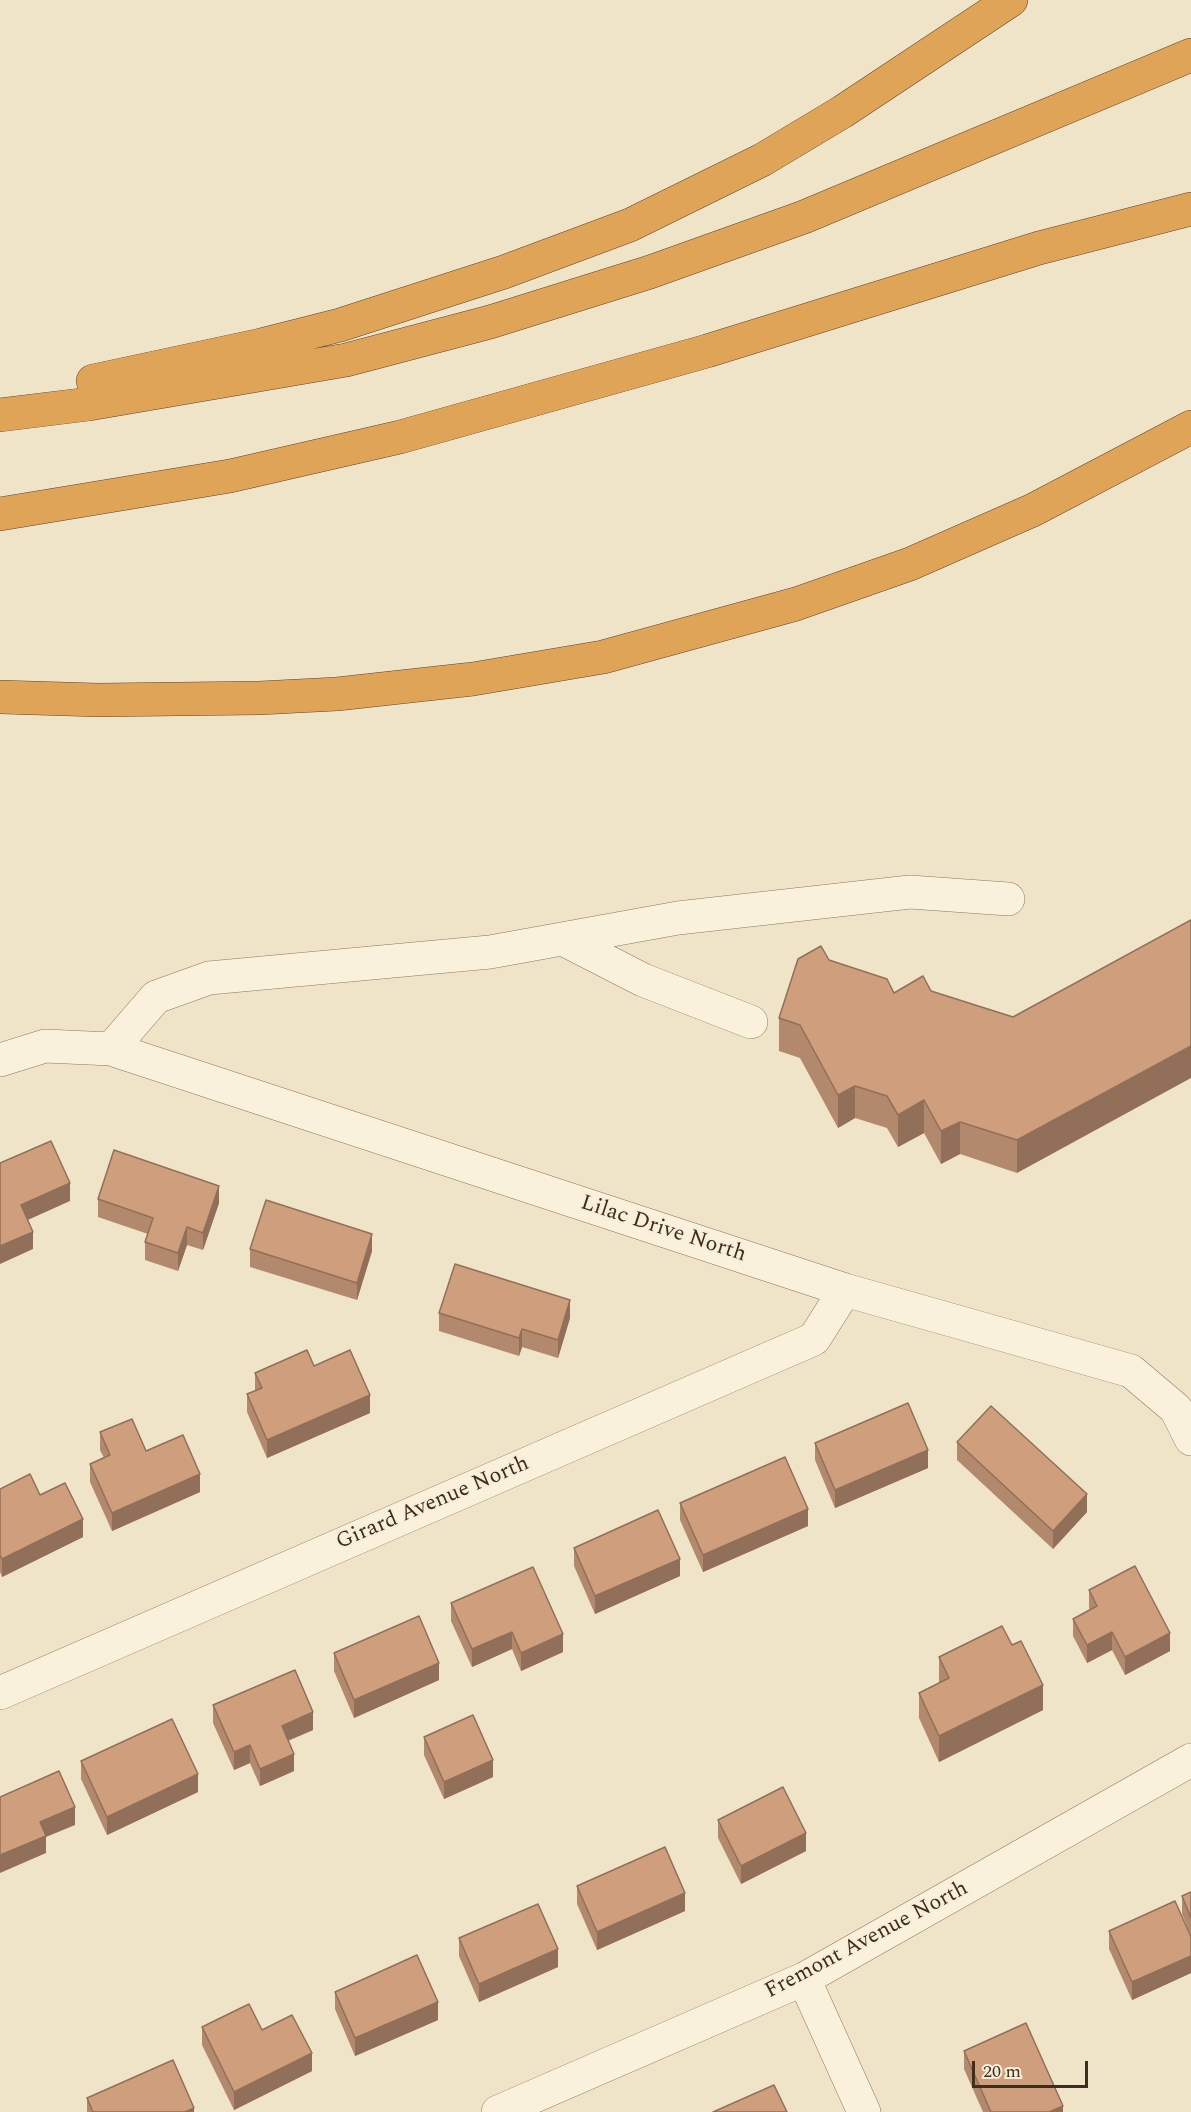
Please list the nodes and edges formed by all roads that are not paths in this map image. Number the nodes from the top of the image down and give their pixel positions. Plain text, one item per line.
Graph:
1 (1011, 0) edge
2 (1191, 56) edge
3 (1191, 209) edge
4 (0, 398) edge
5 (0, 415) edge
6 (1191, 426) edge
7 (0, 514) edge
8 (0, 697) edge
9 (1008, 899) dead end
10 (563, 939) junction
11 (751, 1022) dead end
12 (111, 1049) junction
13 (0, 1060) edge
14 (844, 1290) junction
15 (1191, 1439) edge
16 (0, 1693) edge
17 (1191, 1760) edge
18 (804, 1979) junction
19 (498, 2112) edge
20 (864, 2112) edge

1 - 4 highway
2 - 5 highway
3 - 7 highway
6 - 8 highway
9 - 10 street
10 - 11 street
10 - 12 street
12 - 13 street, Lilac Drive North
12 - 14 street, Lilac Drive North
14 - 15 street, Lilac Drive North
14 - 16 street, Girard Avenue North
17 - 18 street, Fremont Avenue North
18 - 19 street, Fremont Avenue North
18 - 20 street

